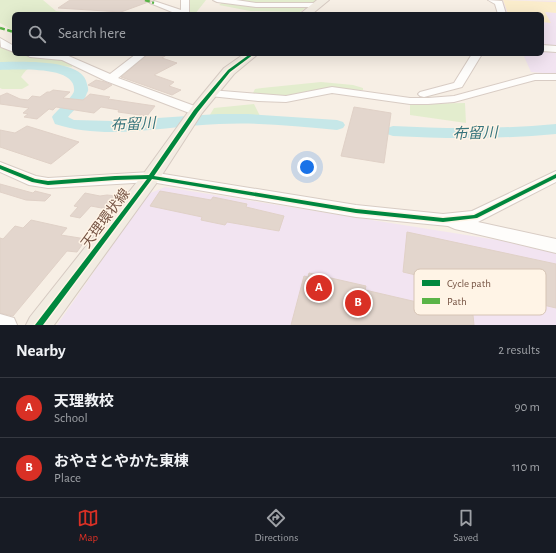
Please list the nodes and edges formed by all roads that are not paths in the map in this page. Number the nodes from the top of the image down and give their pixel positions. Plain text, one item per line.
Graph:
1 (185, 0) edge
2 (217, 0) edge
3 (492, 0) edge
4 (154, 3) dead end
5 (320, 3) edge
6 (179, 12) edge
7 (185, 12) edge
8 (308, 12) edge
9 (501, 12) edge
10 (0, 41) edge
11 (12, 48) edge
12 (544, 48) edge
13 (556, 49) edge
14 (53, 56) edge
15 (139, 56) edge
16 (249, 56) edge
17 (476, 56) edge
18 (556, 77) edge
19 (110, 78) junction
20 (210, 93) junction
21 (405, 100) junction
22 (191, 118) junction
23 (0, 167) edge
24 (556, 176) edge
25 (151, 177) junction
26 (443, 220) junction
27 (556, 246) edge
28 (0, 323) edge
29 (7, 325) edge
30 (39, 325) edge

1 - 7 street
2 - 5 street
3 - 9 street
4 - 6 street
5 - 8 main road
10 - 11 street
12 - 13 street
14 - 19 street
15 - 19 street
16 - 20 main road, 天理環状線
17 - 21 street
18 - 21 street
19 - 22 street
20 - 21 street
20 - 22 main road, 天理環状線
22 - 25 main road, 天理環状線
23 - 25 street
24 - 26 street
25 - 26 street
25 - 30 main road, 天理環状線
26 - 27 street
28 - 29 street

